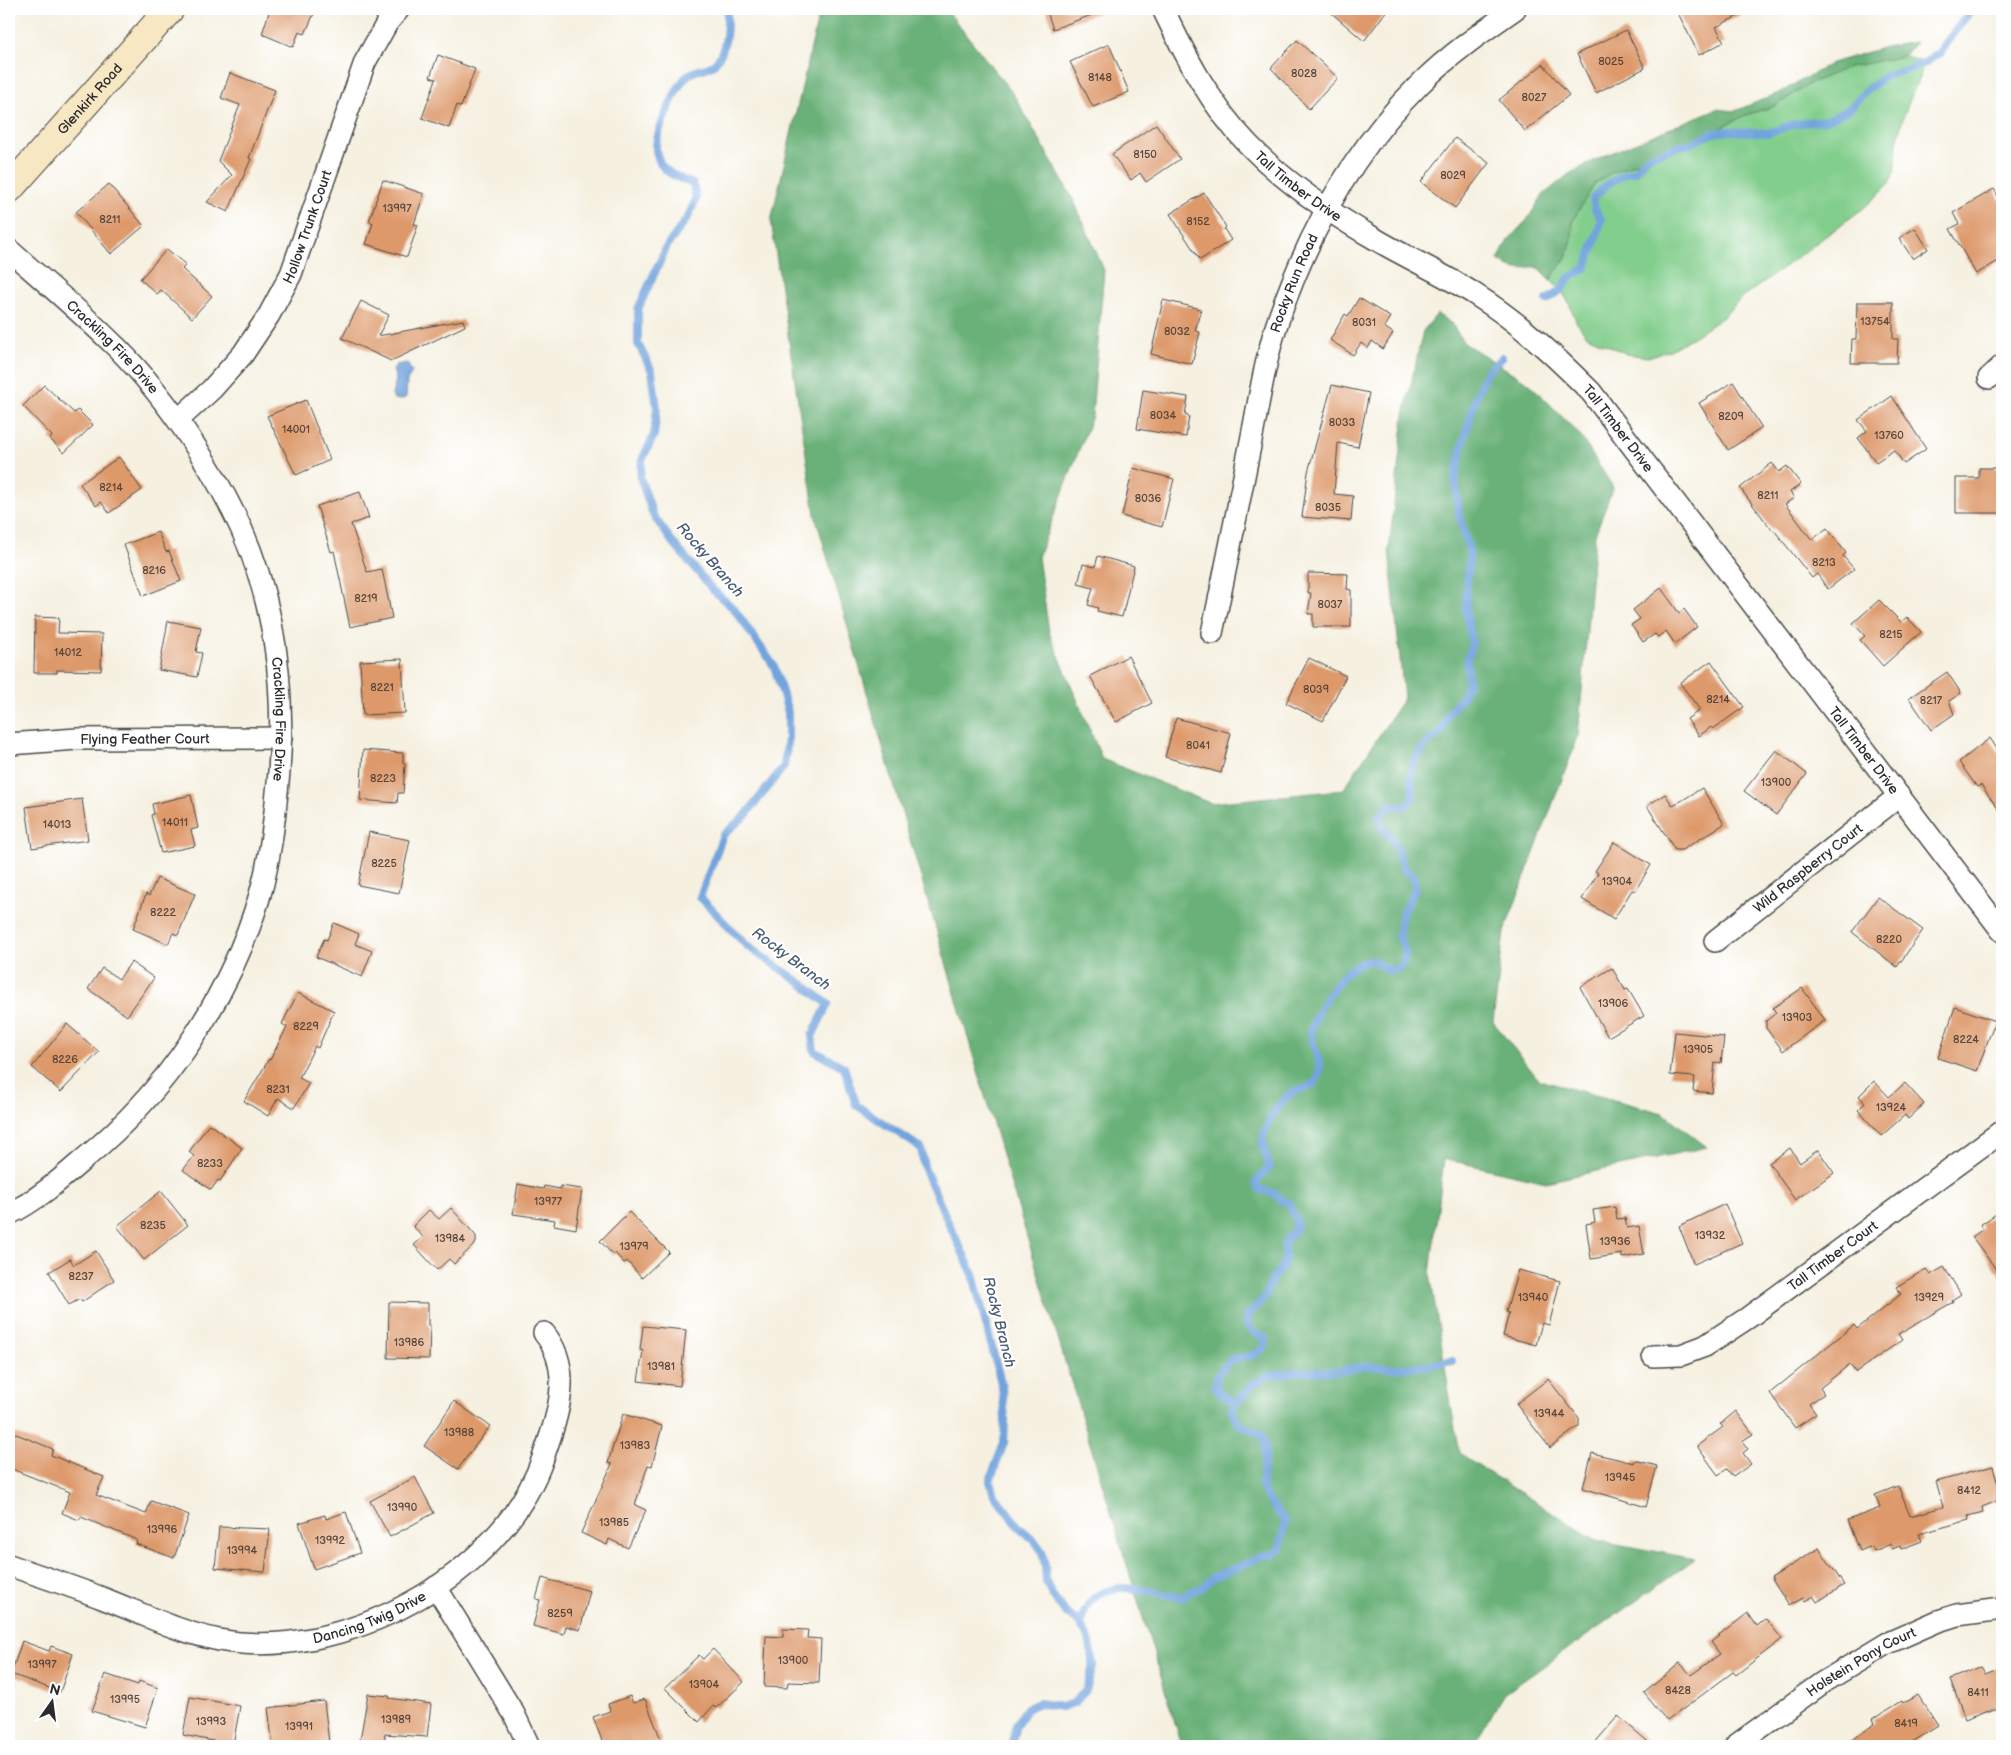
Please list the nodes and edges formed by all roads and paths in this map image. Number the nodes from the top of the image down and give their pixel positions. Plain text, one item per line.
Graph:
1 (170, 9) edge
2 (398, 9) edge
3 (1164, 9) edge
4 (1515, 9) edge
5 (9, 189) edge
6 (1326, 209) junction
7 (9, 250) edge
8 (178, 420) junction
9 (1212, 633) dead end
10 (281, 738) junction
11 (9, 744) edge
12 (1899, 796) junction
13 (2002, 931) edge
14 (1715, 941) dead end
15 (2002, 1131) edge
16 (9, 1214) edge
17 (544, 1333) dead end
18 (1654, 1356) dead end
19 (9, 1565) edge
20 (436, 1587) junction
21 (2002, 1608) edge
22 (529, 1746) edge
23 (1735, 1746) edge

1 - 5 street, Glenkirk Road
2 - 8 street, Hollow Trunk Court
3 - 6 street, Tall Timber Drive
4 - 6 street, Rocky Run Road
6 - 9 street, Rocky Run Road
6 - 12 street, Tall Timber Drive
7 - 8 street, Crackling Fire Drive
8 - 10 street, Crackling Fire Drive
10 - 11 street, Flying Feather Court
10 - 16 street, Crackling Fire Drive
12 - 13 street, Tall Timber Drive
12 - 14 street, Wild Raspberry Court
15 - 18 street, Tall Timber Court
17 - 20 street, Dancing Twig Drive
19 - 20 street, Dancing Twig Drive
20 - 22 street
21 - 23 street, Holstein Pony Court

